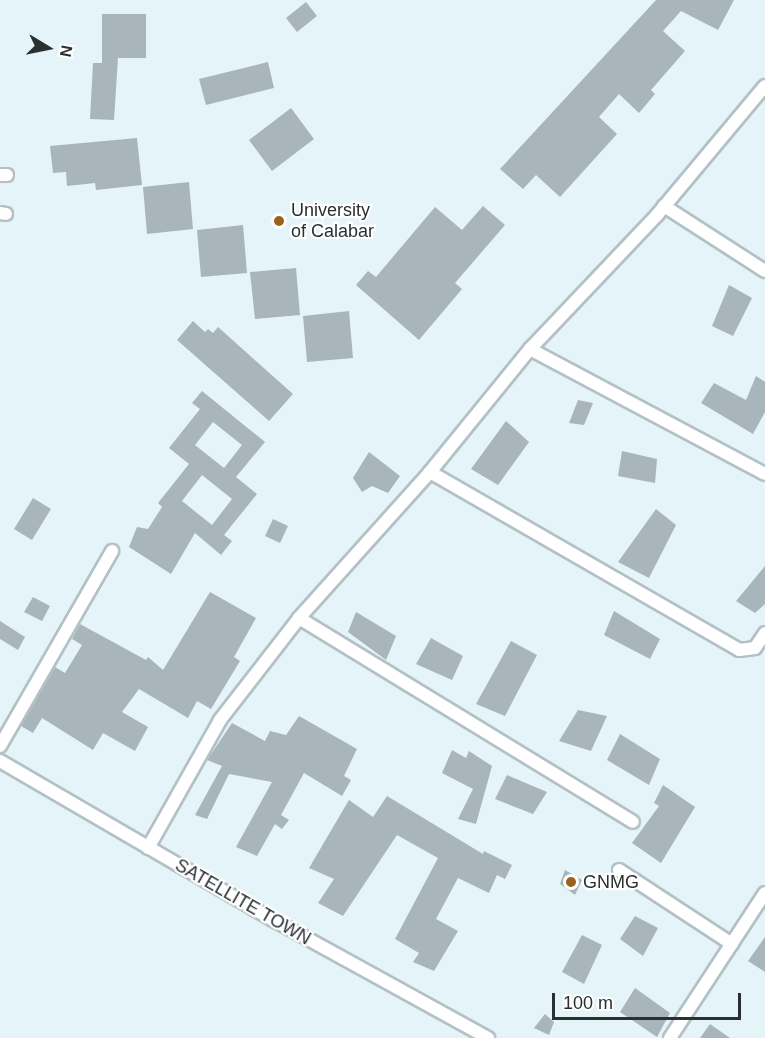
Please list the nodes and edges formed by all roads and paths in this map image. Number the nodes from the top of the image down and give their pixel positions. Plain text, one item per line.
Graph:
1 (765, 86) edge
2 (664, 207) junction
3 (765, 271) edge
4 (530, 349) junction
5 (430, 472) junction
6 (765, 474) edge
7 (112, 551) dead end
8 (299, 618) junction
9 (765, 633) edge
10 (0, 746) edge
11 (0, 761) edge
12 (633, 822) dead end
13 (148, 848) junction
14 (619, 870) dead end
15 (765, 893) edge
16 (732, 944) junction
17 (488, 1038) edge
18 (670, 1038) edge

1 - 2 street
2 - 3 street
2 - 4 street
4 - 5 street
4 - 6 street
5 - 8 street
5 - 9 street
7 - 10 street
8 - 12 street
8 - 13 street
11 - 13 street, SATELLITE TOWN
13 - 17 street, SATELLITE TOWN
14 - 16 street
15 - 16 street
16 - 18 street

